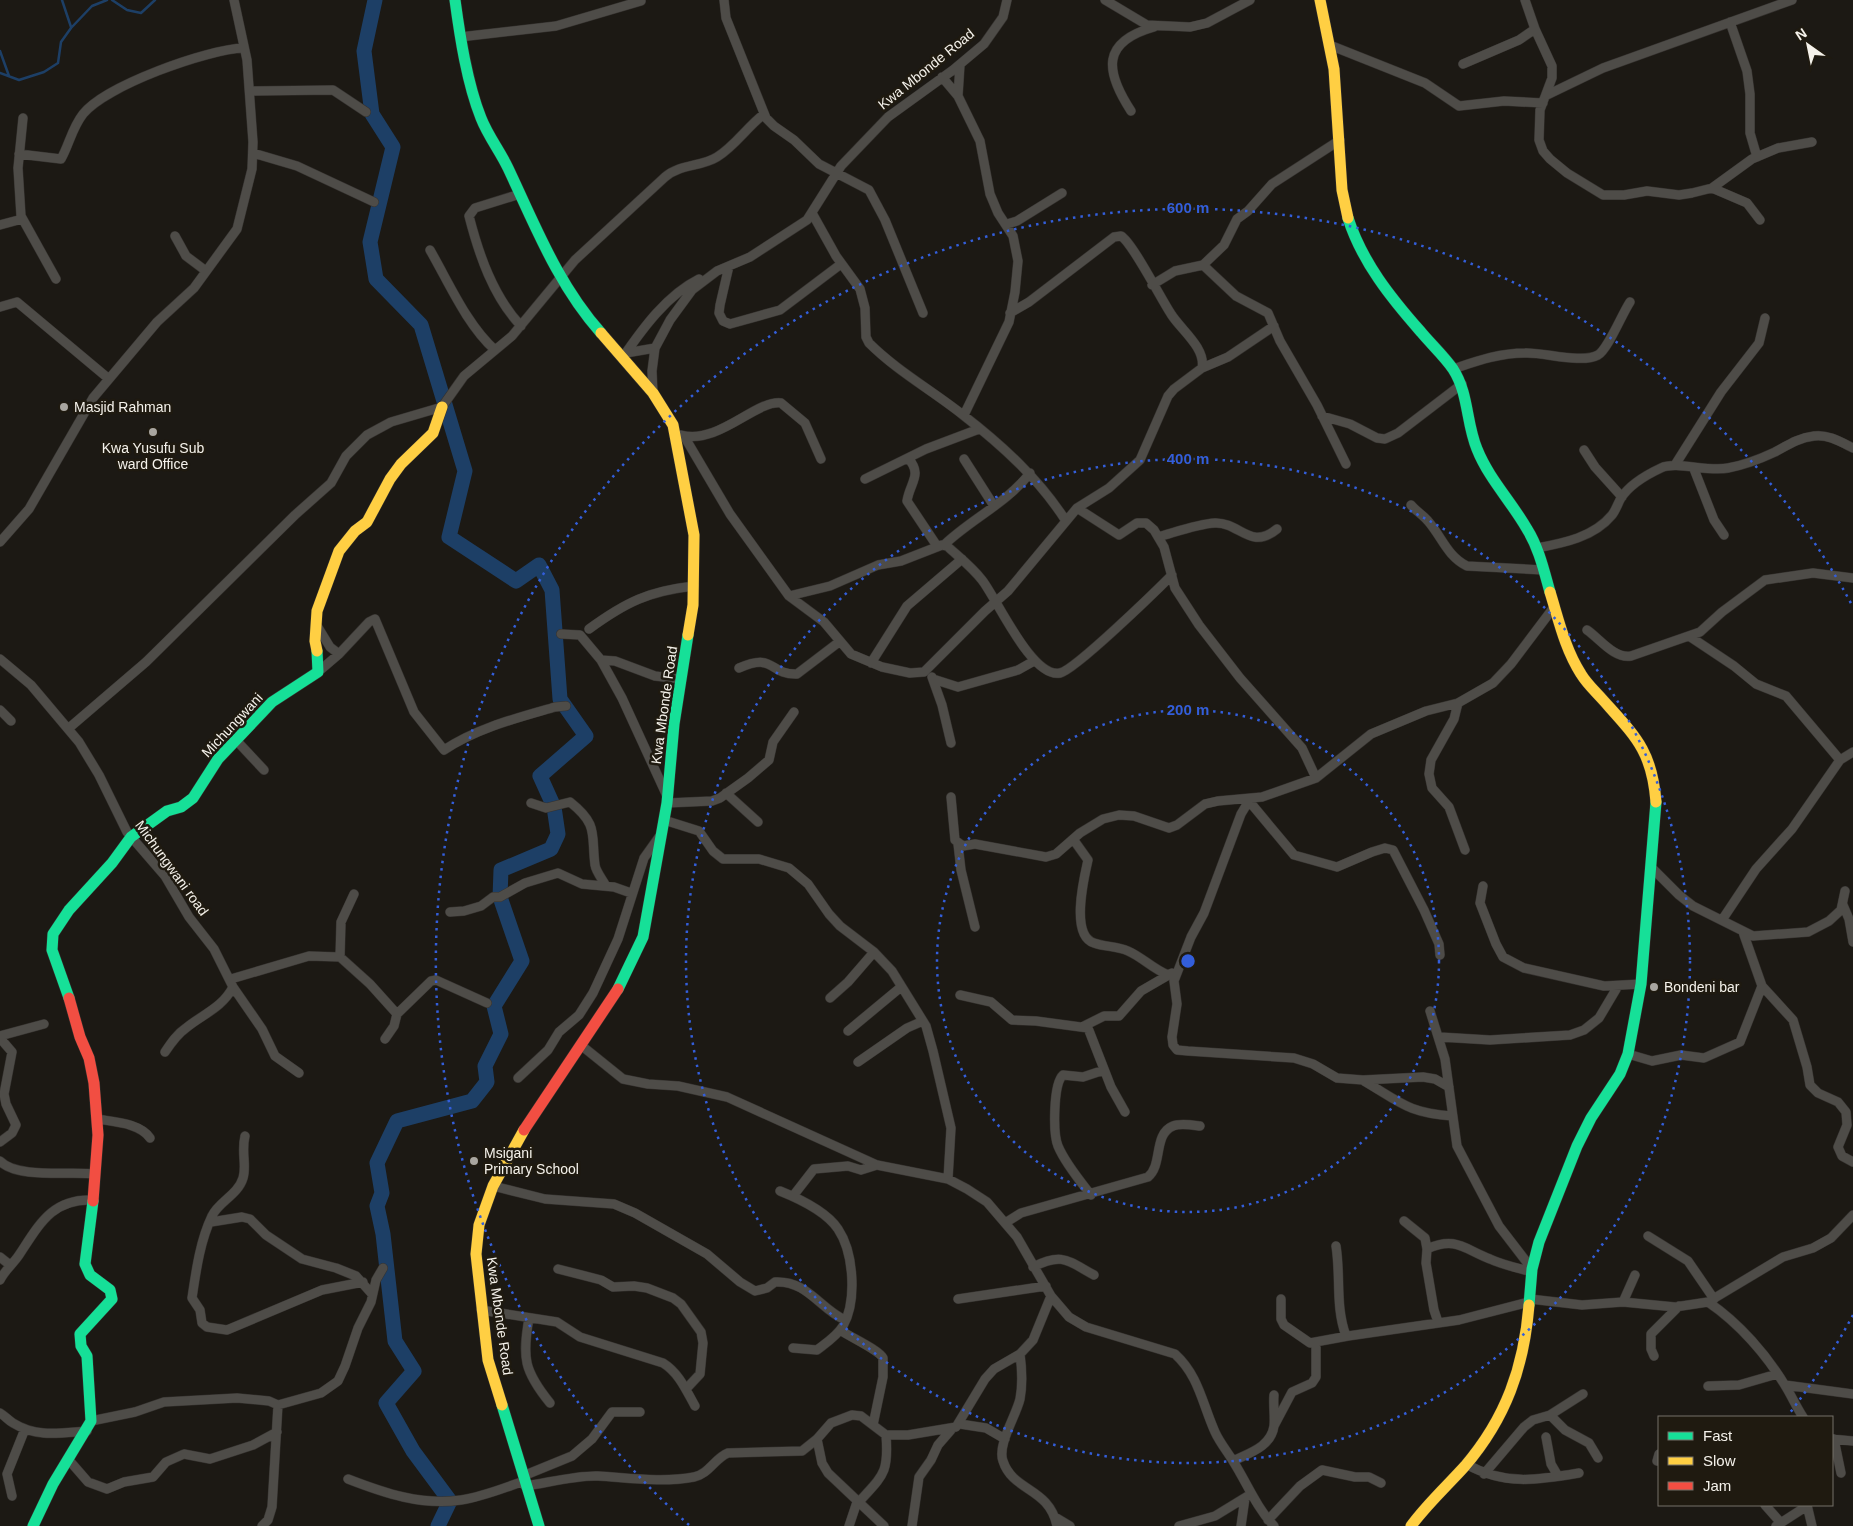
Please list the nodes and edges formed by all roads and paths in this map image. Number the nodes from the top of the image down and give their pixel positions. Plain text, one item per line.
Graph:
1 (234, 0) edge
2 (455, 0) edge
3 (641, 0) edge
4 (724, 0) edge
5 (1007, 0) edge
6 (1105, 0) edge
7 (1250, 0) edge
8 (1320, 0) edge
9 (1526, 0) edge
10 (1792, 0) edge
11 (1730, 22) junction
12 (1154, 26) junction
13 (1535, 29) junction
14 (460, 37) junction
15 (1332, 46) junction
16 (244, 48) junction
17 (1462, 64) dead end
18 (960, 65) junction
19 (942, 77) junction
20 (250, 91) junction
21 (958, 96) junction
22 (1545, 99) junction
23 (1131, 111) dead end
24 (366, 112) dead end
25 (764, 114) junction
26 (23, 118) dead end
27 (1340, 140) junction
28 (1812, 142) dead end
29 (253, 153) junction
30 (19, 154) junction
31 (1757, 157) junction
32 (835, 174) junction
33 (1712, 188) junction
34 (1062, 193) dead end
35 (520, 194) junction
36 (374, 202) dead end
37 (812, 213) junction
38 (22, 219) junction
39 (1760, 220) dead end
40 (1007, 224) junction
41 (0, 225) edge
42 (175, 236) dead end
43 (430, 250) dead end
44 (842, 264) junction
45 (1203, 265) junction
46 (729, 266) junction
47 (206, 271) junction
48 (717, 271) junction
49 (559, 276) junction
50 (56, 278) dead end
51 (1152, 285) junction
52 (1630, 302) dead end
53 (0, 307) edge
54 (923, 313) dead end
55 (1010, 313) junction
56 (1764, 318) dead end
57 (521, 326) junction
58 (1274, 326) junction
59 (655, 348) junction
60 (495, 350) junction
61 (625, 355) junction
62 (1202, 368) junction
63 (1453, 369) junction
64 (109, 379) junction
65 (1462, 384) junction
66 (653, 393) junction
67 (442, 407) junction
68 (964, 415) junction
69 (1322, 416) junction
70 (978, 429) junction
71 (680, 435) junction
72 (1853, 448) edge
73 (1584, 450) dead end
74 (821, 458) dead end
75 (908, 458) junction
76 (964, 459) dead end
77 (1346, 464) dead end
78 (1675, 465) junction
79 (1694, 469) junction
80 (1030, 473) junction
81 (865, 480) dead end
82 (1622, 497) junction
83 (1411, 505) dead end
84 (994, 506) junction
85 (1077, 508) junction
86 (1066, 521) junction
87 (1277, 529) dead end
88 (1724, 536) dead end
89 (1158, 537) junction
90 (0, 542) edge
91 (940, 546) junction
92 (1537, 548) junction
93 (962, 559) junction
94 (1543, 570) junction
95 (1172, 575) junction
96 (1853, 578) edge
97 (694, 586) junction
98 (789, 596) junction
99 (998, 602) junction
100 (1554, 607) junction
101 (316, 624) junction
102 (589, 629) dead end
103 (1587, 630) dead end
104 (562, 634) dead end
105 (1689, 636) junction
106 (839, 642) junction
107 (339, 654) junction
108 (0, 659) edge
109 (601, 660) junction
110 (1034, 661) junction
111 (871, 663) junction
112 (739, 668) dead end
113 (927, 670) junction
114 (318, 672) junction
115 (681, 679) junction
116 (933, 679) junction
117 (1458, 703) junction
118 (566, 706) dead end
119 (0, 710) edge
120 (794, 712) dead end
121 (11, 722) dead end
122 (69, 728) junction
123 (235, 739) junction
124 (951, 743) dead end
125 (1853, 752) edge
126 (1840, 760) junction
127 (264, 770) dead end
128 (1316, 778) junction
129 (726, 794) junction
130 (951, 797) dead end
131 (667, 799) junction
132 (1250, 800) junction
133 (531, 803) dead end
134 (664, 820) junction
135 (758, 822) dead end
136 (661, 834) junction
137 (131, 836) junction
138 (1073, 839) junction
139 (958, 844) junction
140 (1465, 850) dead end
141 (1651, 867) junction
142 (606, 886) junction
143 (1483, 886) dead end
144 (1845, 891) dead end
145 (631, 893) junction
146 (354, 894) dead end
147 (1843, 905) junction
148 (450, 912) dead end
149 (1722, 920) junction
150 (975, 927) dead end
151 (1743, 932) junction
152 (1853, 942) edge
153 (874, 952) junction
154 (1440, 955) dead end
155 (340, 957) junction
156 (1178, 968) junction
157 (1168, 975) junction
158 (232, 983) junction
159 (1640, 984) junction
160 (1618, 986) junction
161 (1762, 986) junction
162 (901, 987) junction
163 (960, 995) dead end
164 (830, 998) dead end
165 (487, 1003) dead end
166 (1430, 1011) dead end
167 (396, 1014) junction
168 (924, 1021) junction
169 (44, 1024) dead end
170 (1084, 1026) junction
171 (848, 1032) dead end
172 (0, 1037) edge
173 (1440, 1037) junction
174 (385, 1039) dead end
175 (582, 1046) junction
176 (165, 1052) dead end
177 (1628, 1054) junction
178 (858, 1062) dead end
179 (1104, 1070) junction
180 (300, 1073) dead end
181 (518, 1078) dead end
182 (1363, 1080) junction
183 (1449, 1087) junction
184 (1125, 1112) dead end
185 (1452, 1116) junction
186 (97, 1119) junction
187 (1200, 1126) dead end
188 (245, 1136) dead end
189 (150, 1138) dead end
190 (0, 1142) edge
191 (0, 1161) edge
192 (1853, 1162) edge
193 (877, 1165) junction
194 (95, 1172) junction
195 (948, 1179) junction
196 (493, 1186) junction
197 (780, 1191) dead end
198 (1090, 1195) junction
199 (793, 1196) junction
200 (93, 1200) junction
201 (1404, 1221) dead end
202 (210, 1222) junction
203 (1851, 1222) edge
204 (1005, 1223) junction
205 (1648, 1236) dead end
206 (1336, 1246) dead end
207 (1427, 1249) junction
208 (0, 1257) edge
209 (10, 1265) junction
210 (1034, 1267) junction
211 (383, 1268) dead end
212 (558, 1269) dead end
213 (1532, 1270) junction
214 (1094, 1275) dead end
215 (1635, 1275) dead end
216 (0, 1280) edge
217 (363, 1282) junction
218 (1046, 1286) junction
219 (372, 1294) junction
220 (1051, 1296) junction
221 (958, 1299) dead end
222 (1281, 1299) dead end
223 (1530, 1301) junction
224 (1711, 1301) junction
225 (1623, 1302) junction
226 (1679, 1306) junction
227 (481, 1310) junction
228 (529, 1318) junction
229 (845, 1320) junction
230 (1438, 1322) junction
231 (840, 1330) junction
232 (1346, 1336) junction
233 (1316, 1342) junction
234 (793, 1348) dead end
235 (1020, 1354) junction
236 (1654, 1356) dead end
237 (1777, 1374) junction
238 (1785, 1385) junction
239 (1708, 1386) dead end
240 (686, 1389) junction
241 (1583, 1394) dead end
242 (1853, 1394) edge
243 (1274, 1395) dead end
244 (550, 1403) dead end
245 (278, 1405) junction
246 (695, 1406) dead end
247 (640, 1412) dead end
248 (0, 1413) edge
249 (1550, 1415) junction
250 (1802, 1416) edge
251 (960, 1424) junction
252 (873, 1425) junction
253 (89, 1426) junction
254 (1274, 1426) junction
255 (25, 1429) junction
256 (951, 1430) junction
257 (277, 1432) junction
258 (886, 1435) junction
259 (1546, 1437) dead end
260 (817, 1439) junction
261 (1005, 1439) junction
262 (1833, 1439) edge
263 (1853, 1441) edge
264 (1598, 1458) dead end
265 (68, 1459) junction
266 (1233, 1461) junction
267 (1466, 1464) junction
268 (1580, 1473) dead end
269 (1841, 1473) dead end
270 (1484, 1474) junction
271 (1558, 1476) junction
272 (348, 1480) dead end
273 (524, 1481) junction
274 (1382, 1483) dead end
275 (12, 1496) dead end
276 (1248, 1496) junction
277 (857, 1503) junction
278 (1766, 1506) edge
279 (1806, 1506) edge
280 (1807, 1506) edge
281 (1056, 1521) edge
282 (1271, 1523) edge
283 (1779, 1524) edge
284 (33, 1526) edge
285 (262, 1526) edge
286 (538, 1526) edge
287 (849, 1526) edge
288 (884, 1526) edge
289 (912, 1526) edge
290 (1070, 1526) edge
291 (1179, 1526) edge
292 (1242, 1526) edge
293 (1411, 1526) edge
294 (1812, 1526) edge

1 - 16 street
2 - 14 street
3 - 14 street
4 - 25 street
5 - 18 street, Kwa Mbonde Road
6 - 12 street
7 - 12 street
8 - 15 street
9 - 13 street
10 - 11 street
11 - 22 street
11 - 31 street
12 - 23 street
13 - 17 street
13 - 22 street
14 - 35 street
15 - 22 street
15 - 27 street
16 - 20 street
16 - 30 street
18 - 19 street, Kwa Mbonde Road
18 - 21 street
19 - 21 street
19 - 32 street, Kwa Mbonde Road
20 - 24 street
20 - 29 street
21 - 40 street
22 - 33 street
25 - 32 street
25 - 49 street
26 - 30 street
27 - 45 street
27 - 63 street
28 - 31 street
29 - 36 street
29 - 47 street
30 - 38 street
31 - 33 street
32 - 37 street, Kwa Mbonde Road
32 - 54 street
33 - 39 street
34 - 40 street
35 - 49 street
35 - 57 street
37 - 44 street
37 - 46 street, Kwa Mbonde Road
38 - 41 street
38 - 50 street
40 - 55 street
42 - 47 street
43 - 60 street
44 - 46 street
44 - 68 street
45 - 51 street
45 - 58 street
46 - 48 street, Kwa Mbonde Road
47 - 64 street
48 - 59 street, Kwa Mbonde Road
48 - 61 street
49 - 57 street
49 - 61 street
51 - 55 street
51 - 62 street
52 - 63 street
53 - 64 street
55 - 68 street
56 - 78 street
57 - 60 street
58 - 62 street
58 - 69 street
59 - 61 street
59 - 66 street, Kwa Mbonde Road
60 - 67 street
61 - 66 street
62 - 85 street
63 - 65 street
64 - 90 street
65 - 69 street
65 - 92 street
66 - 71 street, Kwa Mbonde Road
67 - 101 street
67 - 122 street
68 - 70 street
69 - 77 street
70 - 75 street
70 - 80 street
71 - 74 street
71 - 97 street, Kwa Mbonde Road
71 - 98 street
72 - 79 street
73 - 82 street
75 - 81 street
75 - 91 street
76 - 84 street
78 - 79 street
78 - 82 street
79 - 88 street
80 - 84 street
80 - 86 street
82 - 92 street
83 - 94 street
84 - 91 street
85 - 86 street
85 - 89 street
86 - 99 street
87 - 89 street
89 - 95 street
91 - 93 street
91 - 98 street
92 - 94 street
93 - 99 street
93 - 111 street
94 - 100 street
95 - 110 street
95 - 128 street
96 - 105 street
97 - 102 street
97 - 115 street, Kwa Mbonde Road
98 - 106 street
99 - 110 street
99 - 113 street
100 - 117 street
100 - 141 street
101 - 107 street
101 - 114 street
103 - 105 street
104 - 109 street
105 - 126 street
106 - 111 street
106 - 112 street
107 - 114 street
107 - 118 street
108 - 122 street, Michungwani road
109 - 115 street
109 - 131 street
110 - 116 street
111 - 113 street
113 - 116 street
114 - 123 street, Michungwani
115 - 131 street, Kwa Mbonde Road
116 - 124 street
117 - 128 street
117 - 140 street
119 - 121 street
120 - 129 street
122 - 137 street, Michungwani road
123 - 127 street
123 - 137 street, Michungwani
125 - 126 street
126 - 149 street
128 - 132 street
129 - 131 street
129 - 135 street
130 - 139 street
131 - 134 street, Kwa Mbonde Road
132 - 138 street
132 - 154 street
132 - 156 street
133 - 142 street
134 - 136 street, Kwa Mbonde Road
134 - 153 street
136 - 145 street
136 - 175 street, Kwa Mbonde Road
137 - 158 street, Michungwani road
137 - 186 street, Michungwani
138 - 139 street
138 - 157 street
139 - 150 street
141 - 149 street
141 - 159 street
142 - 145 street
142 - 148 street
143 - 160 street
144 - 147 street
145 - 181 street
146 - 155 street
147 - 151 street
147 - 152 street
149 - 151 street
151 - 161 street
153 - 162 street
153 - 164 street
155 - 158 street
155 - 167 street
156 - 157 street
156 - 182 street
157 - 170 street
158 - 176 street
158 - 180 street, Michungwani road
159 - 160 street
159 - 177 street
160 - 173 street
161 - 177 street
161 - 192 street
162 - 168 street
162 - 171 street
163 - 170 street
165 - 167 street
166 - 173 street
167 - 174 street
168 - 178 street
168 - 195 street
169 - 172 street
170 - 179 street
172 - 190 street
173 - 183 street
175 - 193 street
175 - 196 street, Kwa Mbonde Road
177 - 213 street
179 - 184 street
179 - 198 street
182 - 183 street
182 - 185 street
183 - 185 street
185 - 213 street
186 - 189 street
186 - 194 street, Michungwani
187 - 198 street
188 - 202 street
191 - 194 street
193 - 195 street
193 - 199 street
194 - 200 street, Michungwani
195 - 204 street
196 - 227 street, Kwa Mbonde Road
196 - 229 street
197 - 199 street
198 - 204 street
199 - 229 street
200 - 209 street
200 - 253 street, Michungwani
201 - 207 street
202 - 217 street
202 - 217 street
203 - 224 street
204 - 210 street
205 - 224 street
206 - 232 street
207 - 213 street
207 - 230 street
208 - 209 street
209 - 216 street
210 - 214 street
210 - 218 street
211 - 219 street
212 - 240 street
213 - 223 street
215 - 225 street
217 - 219 street
218 - 220 street
218 - 221 street
219 - 245 street
220 - 235 street
220 - 266 street
222 - 233 street
223 - 225 street
223 - 230 street
223 - 267 street
224 - 226 street
224 - 237 street
225 - 226 street
226 - 236 street
227 - 228 street
227 - 273 street, Kwa Mbonde Road
228 - 240 street
228 - 244 street
229 - 231 street
230 - 232 street
231 - 234 street
231 - 252 street
232 - 233 street
233 - 254 street
235 - 251 street
235 - 261 street
237 - 238 street
237 - 239 street
238 - 242 street
238 - 250 street
240 - 246 street
241 - 249 street
243 - 254 street
245 - 253 street
245 - 257 street
247 - 273 street
248 - 255 street
249 - 264 street
249 - 270 street
251 - 256 street
251 - 261 street
252 - 258 street
252 - 260 street
253 - 255 street
253 - 265 street
254 - 266 street
255 - 275 street
256 - 258 street
256 - 289 street
257 - 265 street
257 - 285 street
258 - 277 street
259 - 271 street
260 - 273 street
260 - 277 street
261 - 281 street
262 - 263 street
262 - 269 street
265 - 284 street
266 - 276 street
267 - 270 street
267 - 293 street
268 - 271 street
270 - 271 street
272 - 273 street
273 - 286 street, Kwa Mbonde Road
274 - 282 street
276 - 282 street
276 - 291 street
276 - 292 street
277 - 287 street
277 - 288 street
278 - 283 street
279 - 283 street
280 - 294 street
281 - 290 street

